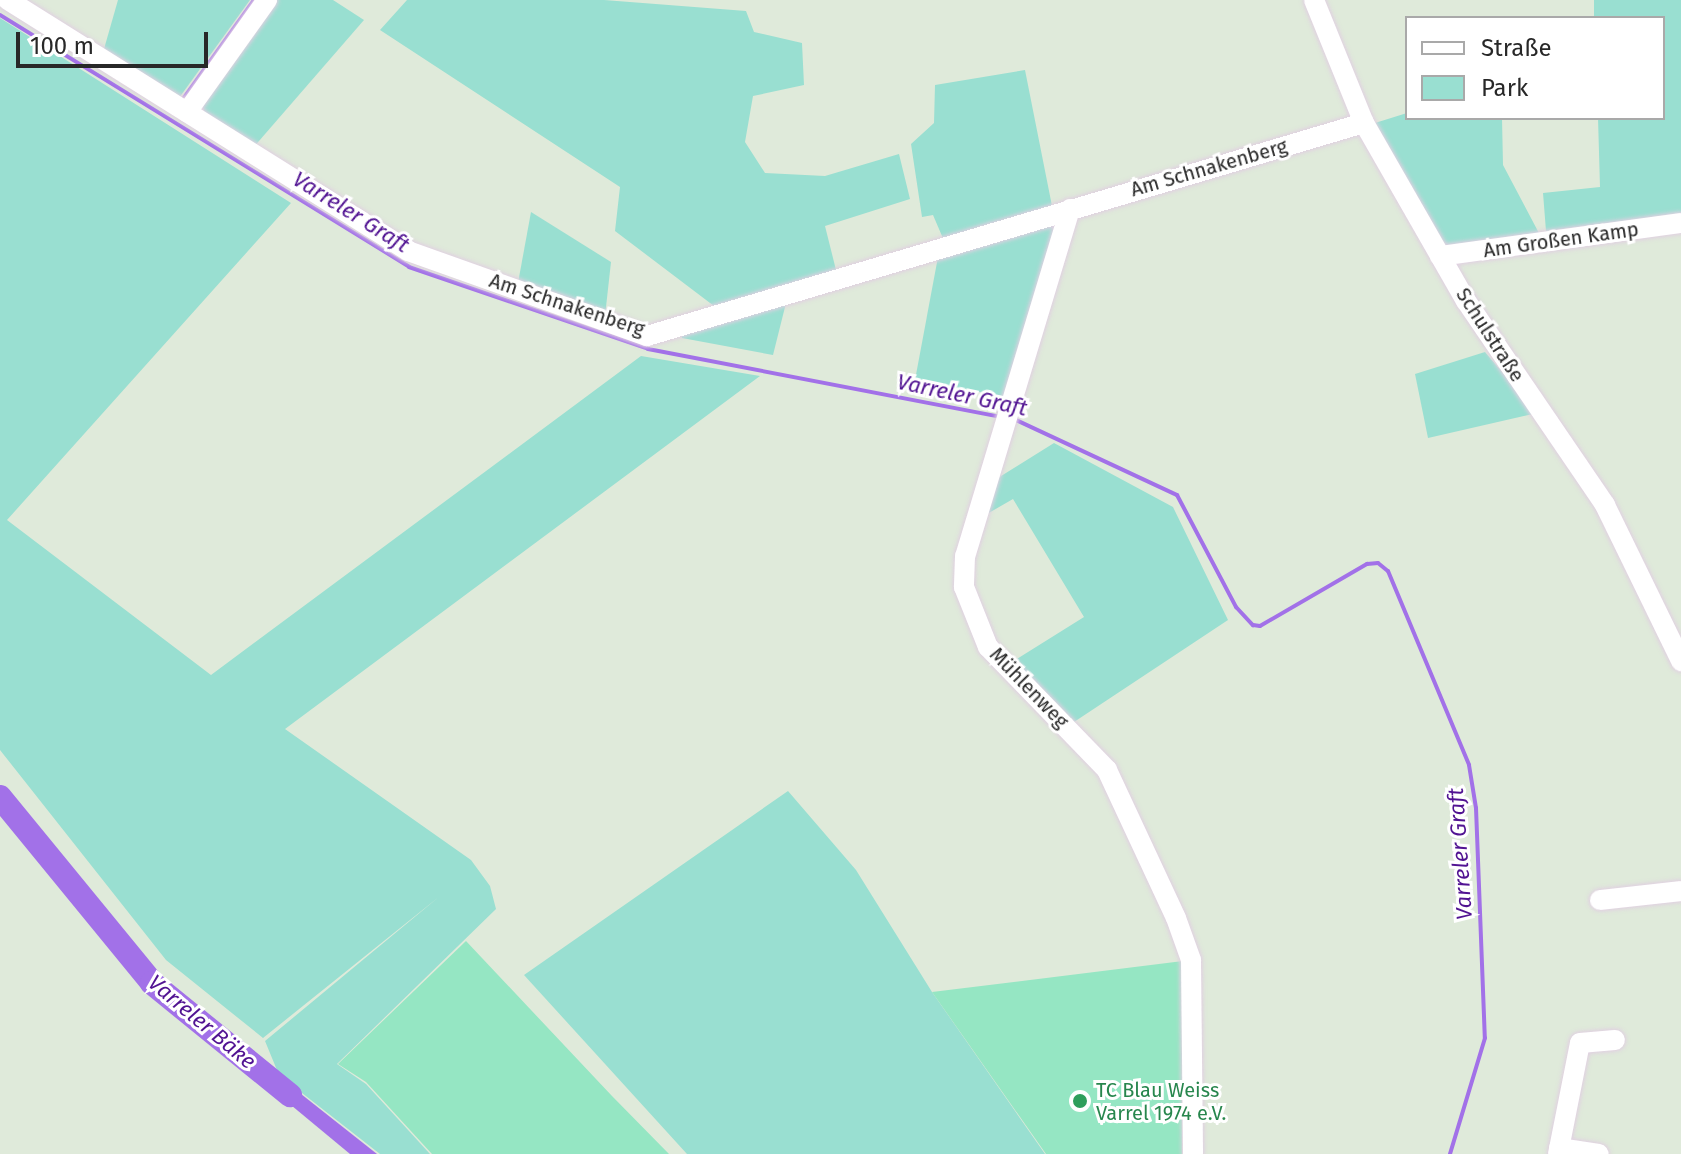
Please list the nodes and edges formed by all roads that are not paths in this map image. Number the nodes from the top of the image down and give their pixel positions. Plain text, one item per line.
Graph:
1 (8, 0) edge
2 (267, 0) edge
3 (1314, 0) edge
4 (187, 112) junction
5 (1364, 123) junction
6 (1070, 209) junction
7 (1681, 223) edge
8 (1440, 256) junction
9 (1681, 661) edge
10 (1681, 891) edge
11 (1600, 900) dead end
12 (1615, 1040) dead end
13 (1558, 1151) edge
14 (1193, 1154) edge
15 (1599, 1154) edge

1 - 4 street, Am Schnakenberg
2 - 4 street
3 - 5 street, Schulstraße
4 - 6 street, Am Schnakenberg
5 - 6 street, Am Schnakenberg
5 - 8 street, Schulstraße
6 - 14 street, Mühlenweg
7 - 8 street, Am Großen Kamp
8 - 9 street, Schulstraße
10 - 11 street
12 - 13 street
13 - 15 street

